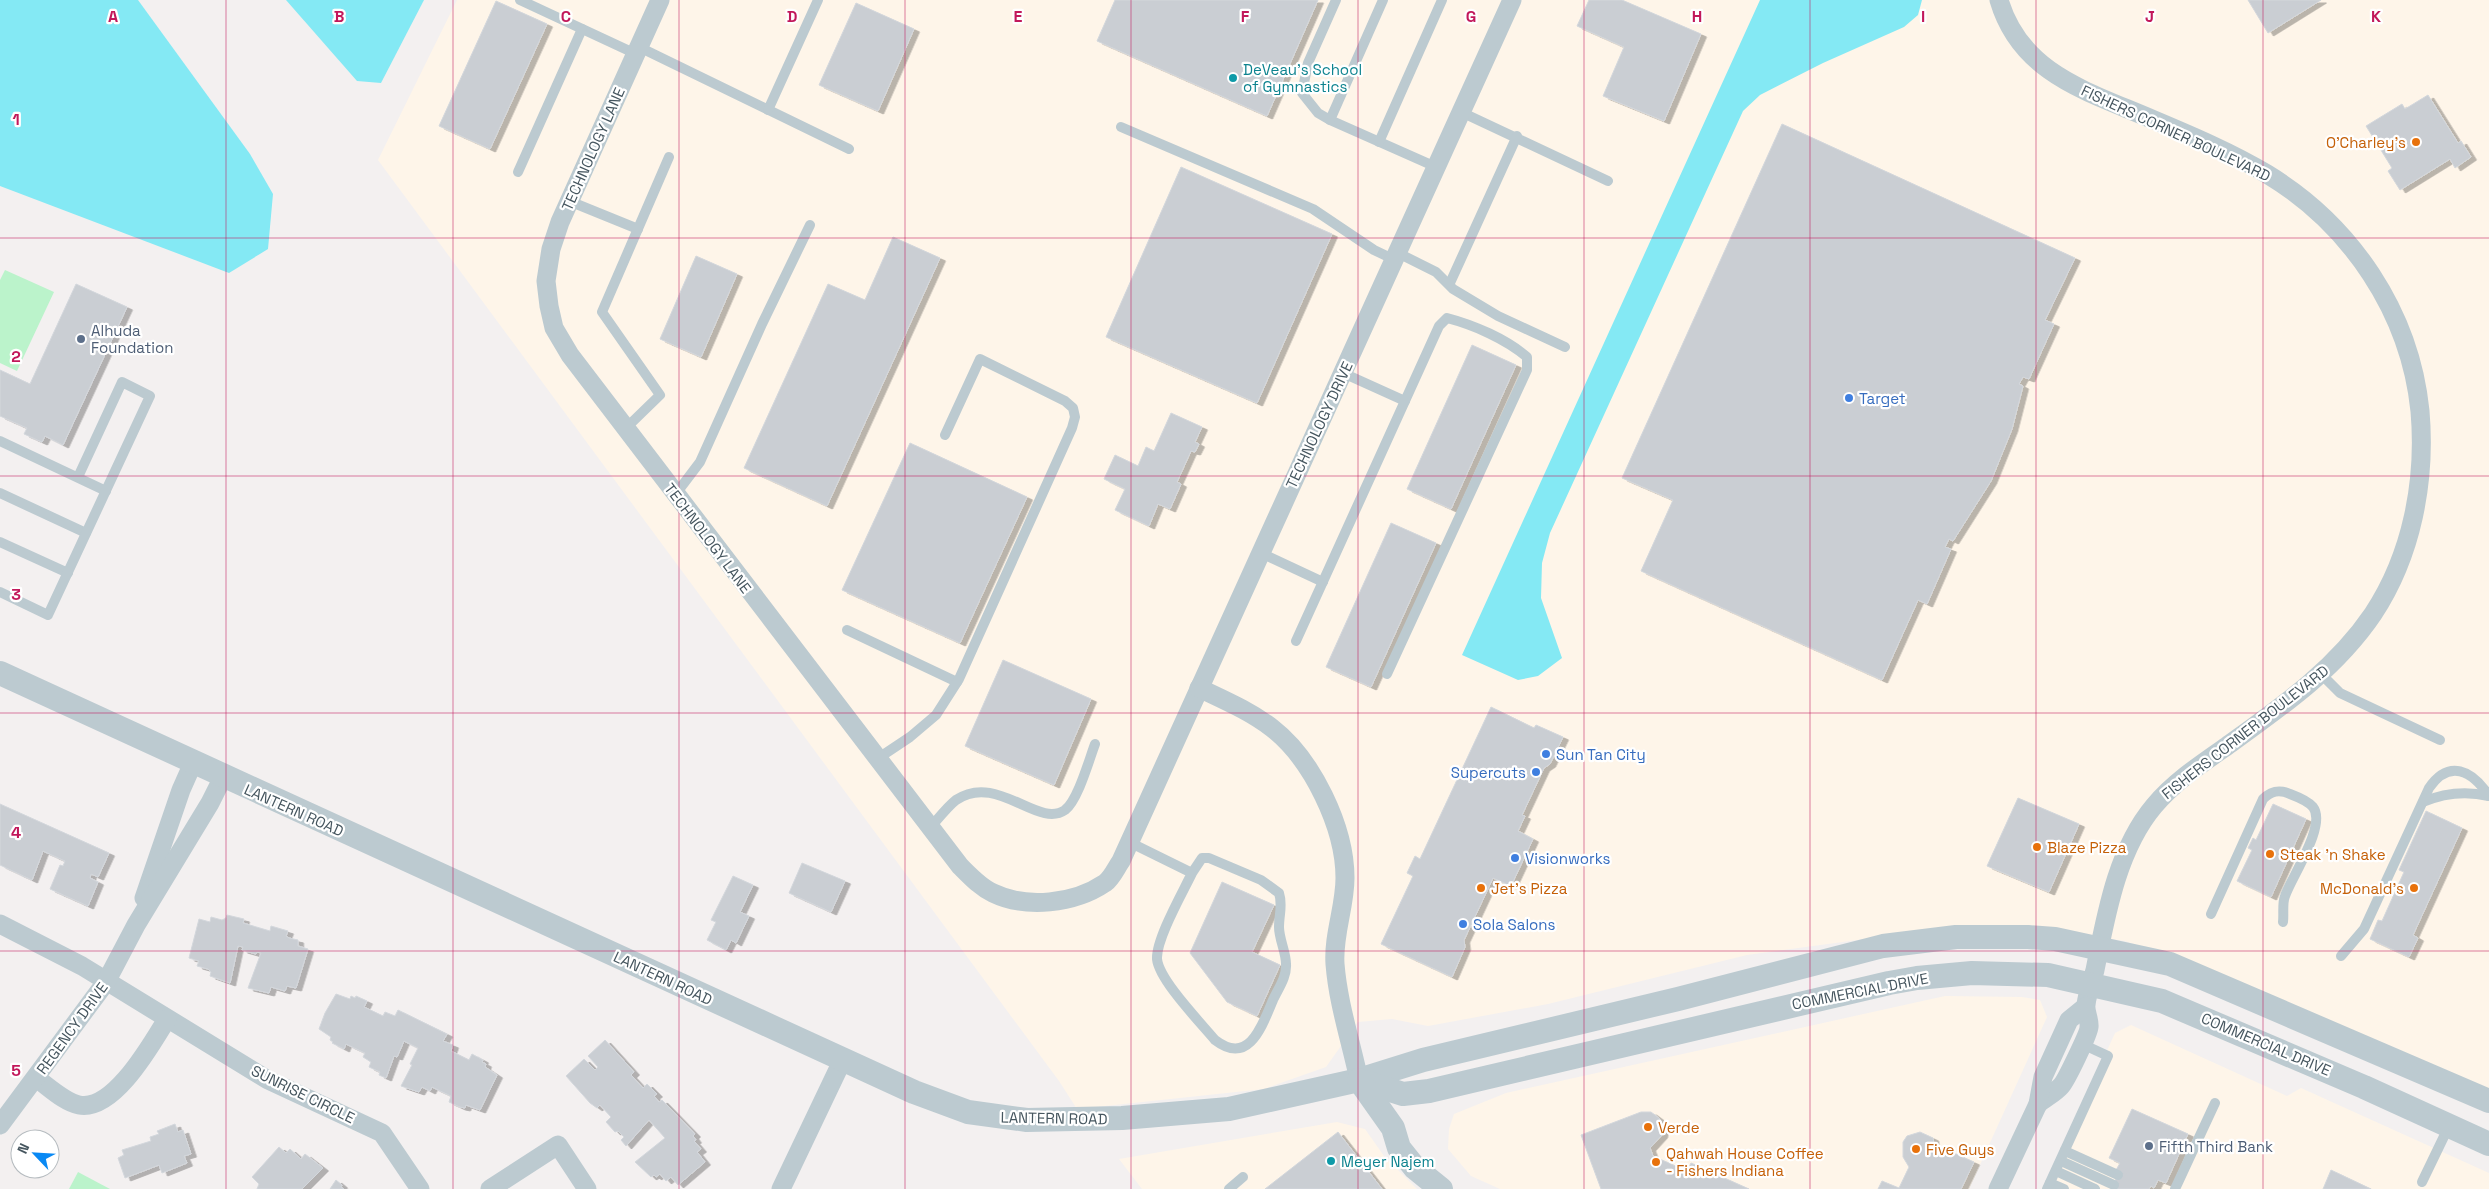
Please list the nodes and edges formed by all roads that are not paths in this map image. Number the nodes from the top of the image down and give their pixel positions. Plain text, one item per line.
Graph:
1 (520, 0) edge
2 (660, 0) edge
3 (818, 0) edge
4 (1336, 0) edge
5 (1383, 0) edge
6 (1442, 0) edge
7 (1512, 0) edge
8 (1999, 0) edge
9 (582, 29) junction
10 (637, 51) junction
11 (768, 110) junction
12 (1461, 112) junction
13 (1330, 120) junction
14 (1121, 127) dead end
15 (1517, 136) junction
16 (1379, 142) junction
17 (850, 149) dead end
18 (669, 157) dead end
19 (1436, 167) junction
20 (518, 172) dead end
21 (1608, 181) dead end
22 (569, 201) junction
23 (810, 225) dead end
24 (638, 229) junction
25 (1397, 256) junction
26 (1450, 283) junction
27 (1565, 347) dead end
28 (1343, 373) junction
29 (1405, 401) junction
30 (626, 429) junction
31 (945, 435) dead end
32 (0, 441) edge
33 (78, 477) junction
34 (106, 491) junction
35 (0, 493) edge
36 (675, 495) junction
37 (86, 533) junction
38 (0, 542) edge
39 (1260, 554) junction
40 (68, 573) junction
41 (1323, 582) junction
42 (0, 592) edge
43 (847, 630) dead end
44 (1296, 641) dead end
45 (0, 673) edge
46 (1387, 674) dead end
47 (2321, 674) junction
48 (957, 682) junction
49 (1199, 688) junction
50 (2440, 740) dead end
51 (1095, 744) dead end
52 (877, 759) junction
53 (193, 763) junction
54 (223, 777) junction
55 (2489, 796) edge
56 (2423, 802) junction
57 (930, 828) junction
58 (1127, 846) junction
59 (1192, 873) junction
60 (2211, 914) dead end
61 (2283, 922) dead end
62 (0, 924) edge
63 (136, 925) junction
64 (2341, 956) dead end
65 (2095, 966) junction
66 (106, 982) junction
67 (2085, 1007) junction
68 (167, 1019) junction
69 (2082, 1044) junction
70 (843, 1059) junction
71 (1423, 1060) joint
72 (36, 1078) junction
73 (1359, 1080) junction
74 (2489, 1101) edge
75 (2215, 1103) dead end
76 (2038, 1104) junction
77 (0, 1125) edge
78 (2449, 1126) junction
79 (2489, 1144) edge
80 (2063, 1156) junction
81 (2056, 1171) junction
82 (1242, 1177) dead end
83 (2116, 1180) dead end
84 (2422, 1182) dead end
85 (2049, 1186) edge
86 (420, 1189) edge
87 (490, 1189) edge
88 (587, 1189) edge
89 (781, 1189) edge
90 (1229, 1189) edge
91 (1441, 1189) edge
92 (1998, 1189) edge
93 (2064, 1189) edge
94 (2095, 1189) edge
95 (2175, 1189) edge

1 - 9 lane
2 - 10 street, TECHNOLOGY LANE
3 - 11 lane
4 - 13 lane
5 - 13 lane
6 - 16 lane
7 - 12 street, TECHNOLOGY DRIVE
8 - 47 street, FISHERS CORNER BOULEVARD
9 - 10 lane
9 - 20 lane
10 - 11 lane
10 - 22 street, TECHNOLOGY LANE
11 - 17 lane
12 - 15 lane
12 - 19 street, TECHNOLOGY DRIVE
13 - 16 lane
14 - 25 lane
15 - 21 lane
15 - 26 lane
16 - 19 lane
18 - 24 lane
19 - 25 street, TECHNOLOGY DRIVE
22 - 24 lane
22 - 30 street, TECHNOLOGY LANE
23 - 36 lane
24 - 30 lane
25 - 26 lane
25 - 28 street, TECHNOLOGY DRIVE
26 - 27 lane
28 - 29 lane
28 - 39 street, TECHNOLOGY DRIVE
29 - 41 lane
29 - 46 lane
30 - 36 street, TECHNOLOGY LANE
31 - 48 lane
32 - 33 lane
33 - 34 lane
33 - 34 lane
34 - 37 lane
35 - 37 lane
36 - 52 street, TECHNOLOGY LANE
37 - 40 lane
38 - 40 lane
39 - 41 lane
39 - 49 street, TECHNOLOGY DRIVE
40 - 42 lane
41 - 44 lane
43 - 48 lane
45 - 53 street, LANTERN ROAD
47 - 50 lane
47 - 65 street, FISHERS CORNER BOULEVARD
48 - 52 lane
49 - 58 street, TECHNOLOGY DRIVE
49 - 73 street
51 - 57 lane
52 - 57 street, TECHNOLOGY LANE
53 - 54 street, LANTERN ROAD
53 - 63 street, REGENCY DRIVE
54 - 63 street, REGENCY DRIVE
54 - 70 street, LANTERN ROAD
55 - 56 lane
55 - 56 lane
56 - 64 lane
57 - 58 street, TECHNOLOGY LANE
58 - 59 lane
59 - 59 lane
60 - 61 lane
62 - 66 street, SUNRISE CIRCLE
63 - 66 street, REGENCY DRIVE
65 - 67 street, FISHERS CORNER BOULEVARD
65 - 71 street, COMMERCIAL DRIVE
65 - 73 street, COMMERCIAL DRIVE
65 - 74 street, COMMERCIAL DRIVE
65 - 78 street, COMMERCIAL DRIVE
66 - 68 street, SUNRISE CIRCLE
66 - 72 street, REGENCY DRIVE
67 - 69 street
67 - 76 street
68 - 72 street
68 - 86 street, SUNRISE CIRCLE
69 - 76 street
69 - 80 lane
70 - 73 street, LANTERN ROAD
70 - 89 street
71 - 73 street, LANTERN ROAD
72 - 77 street, REGENCY DRIVE
73 - 91 street
75 - 95 lane
76 - 92 street
78 - 79 street, COMMERCIAL DRIVE
78 - 84 lane
80 - 81 lane
80 - 83 lane
81 - 85 lane
81 - 94 lane
82 - 90 lane
85 - 93 lane
87 - 88 street

